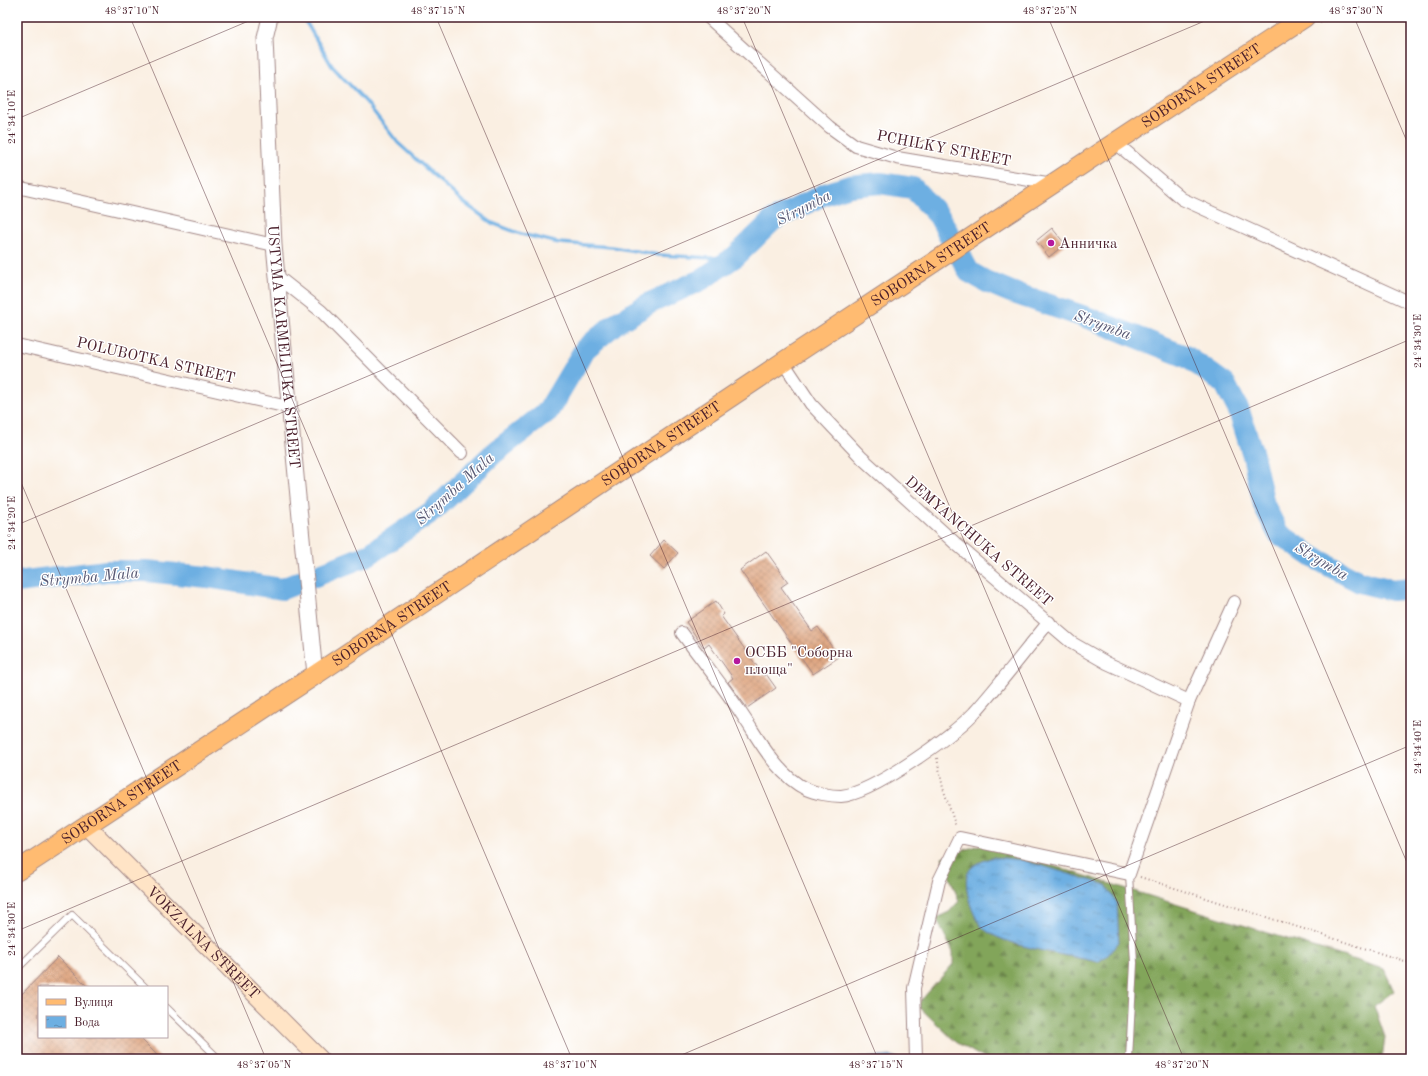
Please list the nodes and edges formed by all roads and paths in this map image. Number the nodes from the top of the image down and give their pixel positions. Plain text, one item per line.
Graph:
1 (270, 17) edge
2 (708, 17) edge
3 (1305, 17) edge
4 (1116, 143) junction
5 (1053, 184) junction
6 (17, 187) edge
7 (274, 244) junction
8 (278, 277) junction
9 (1411, 302) edge
10 (17, 345) edge
11 (783, 362) junction
12 (288, 407) junction
13 (462, 453) dead end
14 (1234, 602) dead end
15 (1049, 622) junction
16 (682, 633) dead end
17 (315, 676) junction
18 (1189, 701) junction
19 (934, 745) junction
20 (86, 825) junction
21 (960, 838) junction
22 (17, 871) edge
23 (1129, 874) junction
24 (1411, 963) edge
25 (17, 969) edge
26 (144, 986) edge
27 (168, 1009) edge
28 (218, 1059) edge
29 (320, 1059) edge
30 (916, 1059) edge
31 (1130, 1059) edge

1 - 7 street, USTYMA KARMELIUKA STREET
2 - 5 street, PCHILKY STREET
3 - 4 main road, SOBORNA STREET
4 - 5 main road, SOBORNA STREET
4 - 9 street
5 - 11 main road, SOBORNA STREET
6 - 7 street
7 - 8 street, USTYMA KARMELIUKA STREET
8 - 12 street, USTYMA KARMELIUKA STREET
8 - 13 street
10 - 12 street, POLUBOTKA STREET
11 - 15 street, DEMYANCHUKA STREET
11 - 17 main road, SOBORNA STREET
12 - 17 street, USTYMA KARMELIUKA STREET
14 - 18 street
15 - 18 street, DEMYANCHUKA STREET
15 - 19 street
16 - 19 street
17 - 20 main road, SOBORNA STREET
18 - 23 street
19 - 21 path
20 - 22 main road, SOBORNA STREET
20 - 29 main road, VOKZALNA STREET
21 - 23 street
21 - 30 street
23 - 24 path
23 - 31 lane
25 - 26 lane
27 - 28 lane

